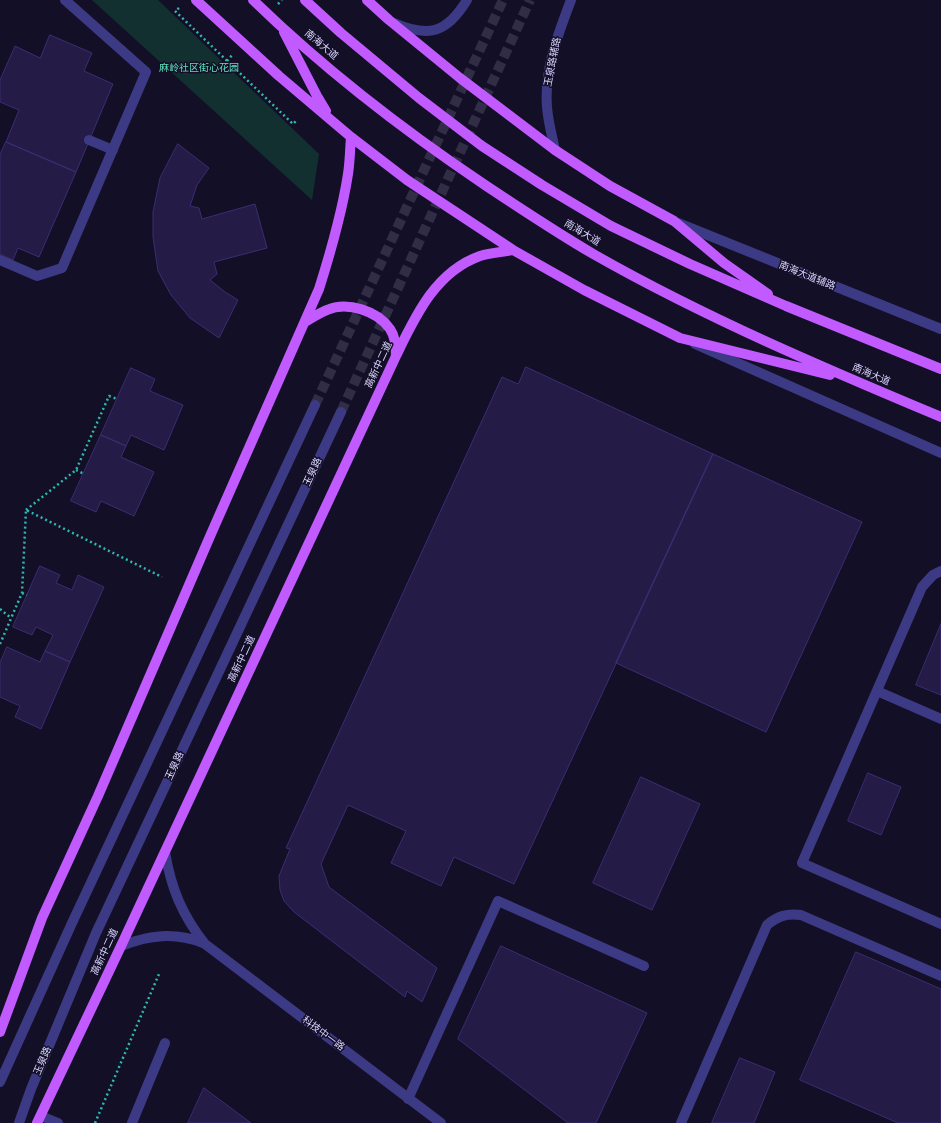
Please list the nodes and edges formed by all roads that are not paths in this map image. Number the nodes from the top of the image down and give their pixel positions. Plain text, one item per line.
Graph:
1 (65, 0) edge
2 (196, 0) edge
3 (253, 0) edge
4 (305, 0) edge
5 (367, 0) edge
6 (467, 0) edge
7 (571, 0) edge
8 (389, 20) junction
9 (281, 27) junction
10 (332, 120) junction
11 (351, 137) junction
12 (89, 140) dead end
13 (113, 150) junction
14 (555, 150) junction
15 (674, 221) junction
16 (513, 250) junction
17 (0, 260) edge
18 (786, 306) junction
19 (305, 322) junction
20 (941, 329) edge
21 (680, 338) junction
22 (396, 356) junction
23 (941, 369) edge
24 (856, 382) junction
25 (315, 405) tunnel mouth
26 (341, 412) tunnel mouth
27 (941, 417) edge
28 (941, 453) edge
29 (941, 571) edge
30 (877, 691) junction
31 (941, 719) edge
32 (165, 852) junction
33 (941, 924) edge
34 (205, 944) junction
35 (121, 946) junction
36 (644, 966) dead end
37 (941, 976) edge
38 (0, 1032) edge
39 (165, 1043) dead end
40 (0, 1082) edge
41 (408, 1099) junction
42 (39, 1119) edge
43 (19, 1123) edge
44 (58, 1123) edge
45 (132, 1123) edge
46 (441, 1123) edge
47 (681, 1123) edge

1 - 13 street
2 - 10 main road
3 - 9 main road, 南海大道
4 - 18 main road, 南海大道
5 - 8 main road
6 - 8 street
7 - 14 street, 玉泉路辅路
8 - 14 main road
9 - 10 main road
9 - 24 main road, 南海大道
10 - 11 main road
11 - 16 main road
11 - 19 main road
12 - 13 street
13 - 17 street
14 - 15 main road
15 - 18 main road
15 - 20 street, 南海大道辅路
16 - 21 main road
16 - 22 main road, 高新中二道
18 - 23 main road, 南海大道
19 - 22 main road
19 - 38 main road
21 - 24 main road
21 - 28 street
22 - 32 main road, 高新中二道
24 - 27 main road, 南海大道
25 - 40 street
26 - 43 street, 玉泉路
29 - 30 street
30 - 31 street
30 - 33 street
32 - 34 street, 科技中一路
32 - 35 main road, 高新中二道
34 - 35 street, 科技中一路
34 - 41 street, 科技中一路
35 - 42 main road, 高新中二道
36 - 41 street
37 - 47 street
39 - 45 street
41 - 46 street, 科技中一路
42 - 44 street

